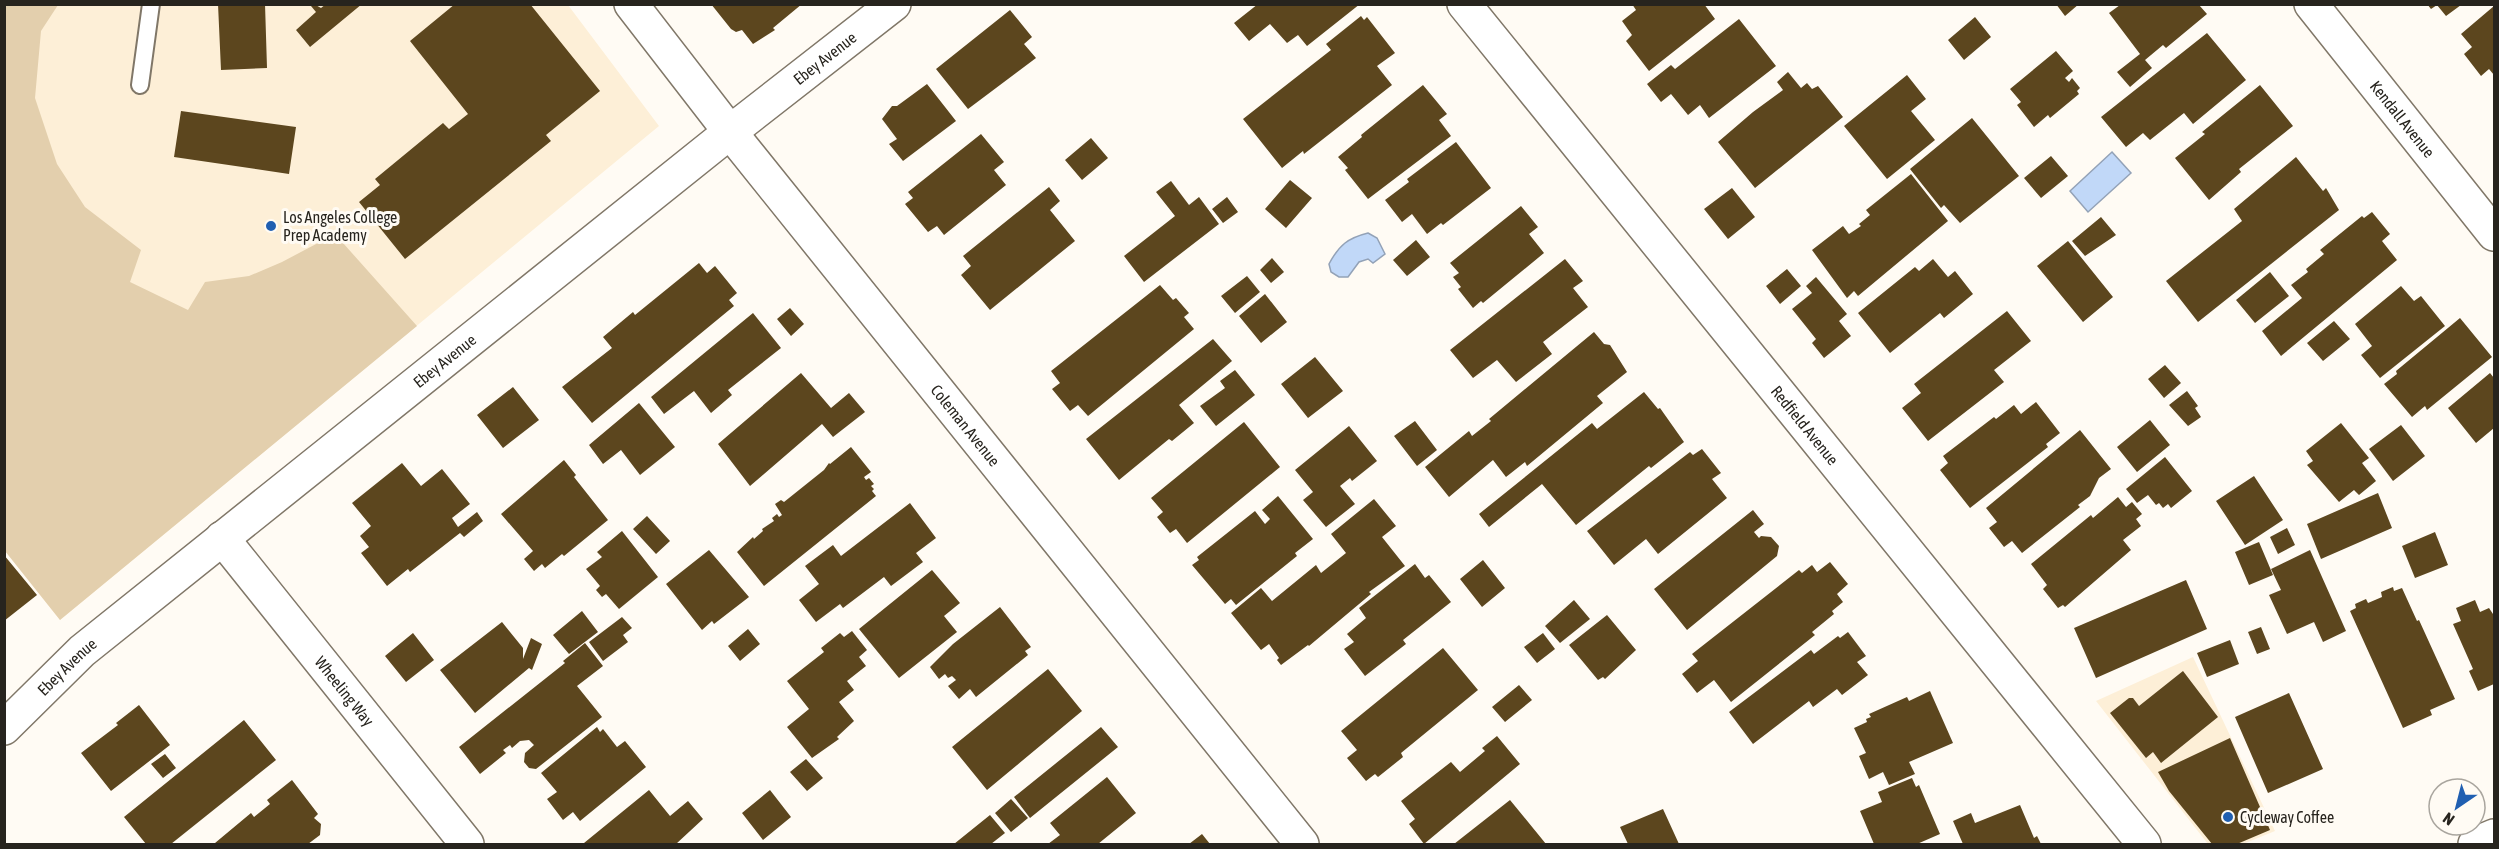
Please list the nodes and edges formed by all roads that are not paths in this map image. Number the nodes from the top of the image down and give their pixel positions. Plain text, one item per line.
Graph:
1 (151, 4) edge
2 (631, 4) edge
3 (894, 4) edge
4 (1464, 4) edge
5 (2312, 4) edge
6 (140, 85) dead end
7 (730, 132) junction
8 (2494, 234) edge
9 (222, 538) junction
10 (4, 728) edge
11 (2494, 836) edge
12 (467, 844) edge
13 (1302, 844) edge
14 (2144, 844) edge
15 (2475, 844) edge

1 - 6 lane
2 - 7 street, Coleman Avenue
3 - 7 street, Ebey Avenue
4 - 14 street, Redfield Avenue
5 - 8 street, Kendall Avenue
7 - 9 street, Ebey Avenue
7 - 13 street, Coleman Avenue
9 - 10 street, Ebey Avenue
9 - 12 street, Wheeling Way
11 - 15 street

